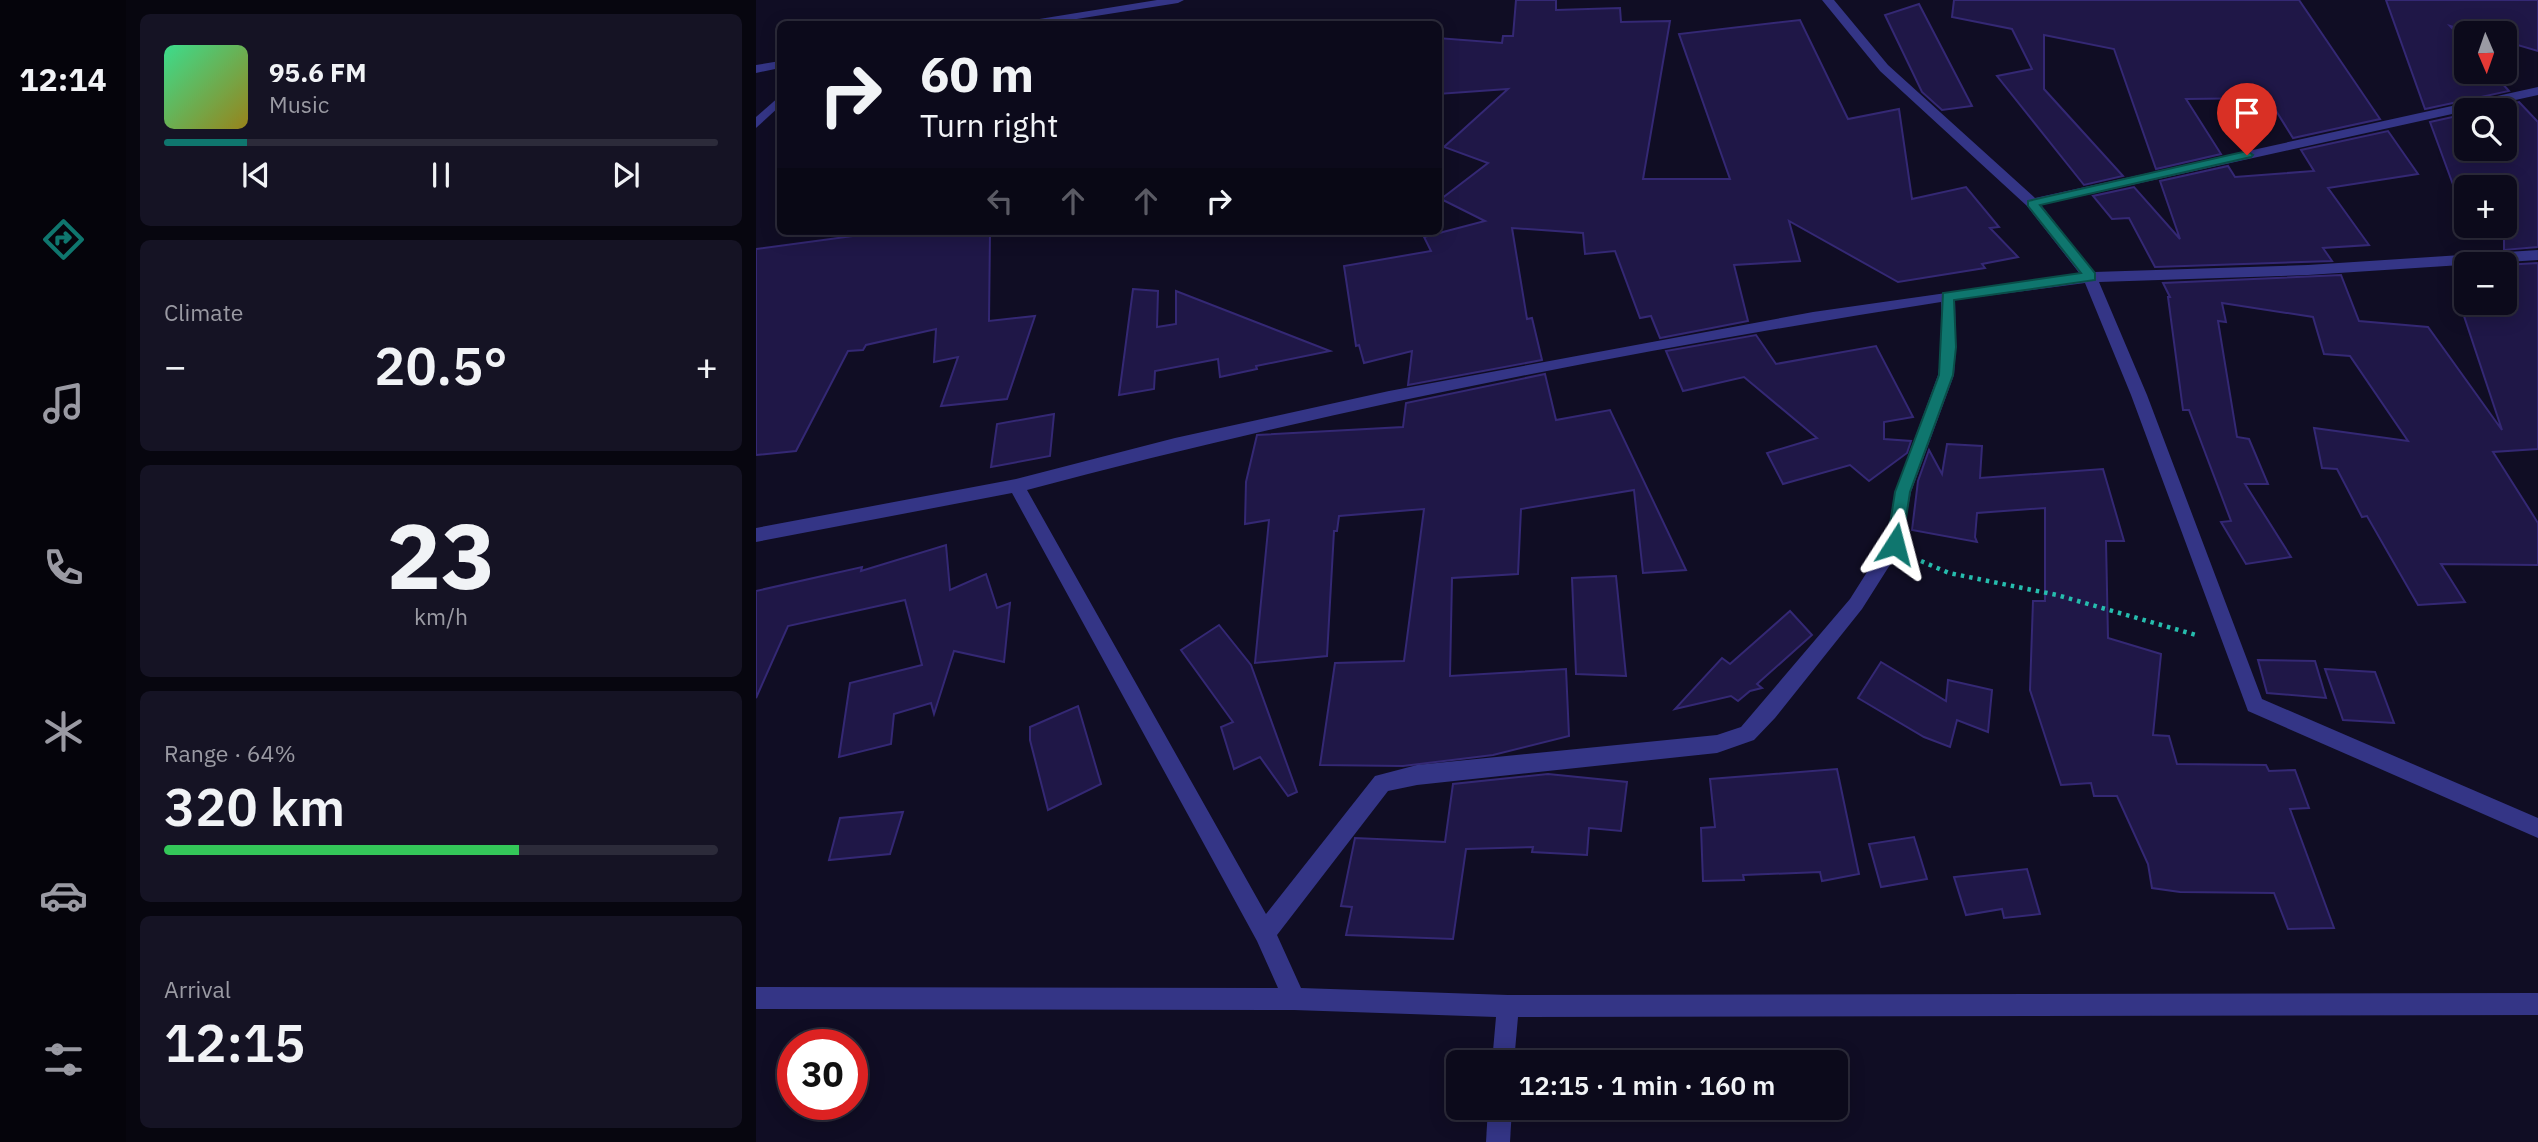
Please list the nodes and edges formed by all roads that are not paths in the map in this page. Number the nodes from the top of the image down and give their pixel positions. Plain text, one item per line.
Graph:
1 (1178, 0) edge
2 (1828, 0) edge
3 (1046, 21) edge
4 (777, 66) edge
5 (756, 69) edge
6 (2538, 91) edge
7 (777, 103) edge
8 (756, 124) edge
9 (2032, 203) junction
10 (2538, 255) edge
11 (2090, 276) junction
12 (1948, 296) junction
13 (1016, 486) junction
14 (756, 535) edge
15 (2538, 828) edge
16 (1265, 933) junction
17 (756, 998) edge
18 (1294, 999) junction
19 (2538, 1004) edge
20 (1508, 1006) junction
21 (1504, 1050) edge
22 (1499, 1120) edge
23 (1498, 1142) edge

1 - 3 street
2 - 9 street
4 - 5 street
6 - 9 street
7 - 8 street
9 - 11 street
10 - 11 street
11 - 12 street
11 - 15 street
12 - 13 street
12 - 16 street
13 - 14 street
13 - 16 street
16 - 18 street
17 - 18 street
18 - 20 street
19 - 20 street
20 - 21 street
22 - 23 street

